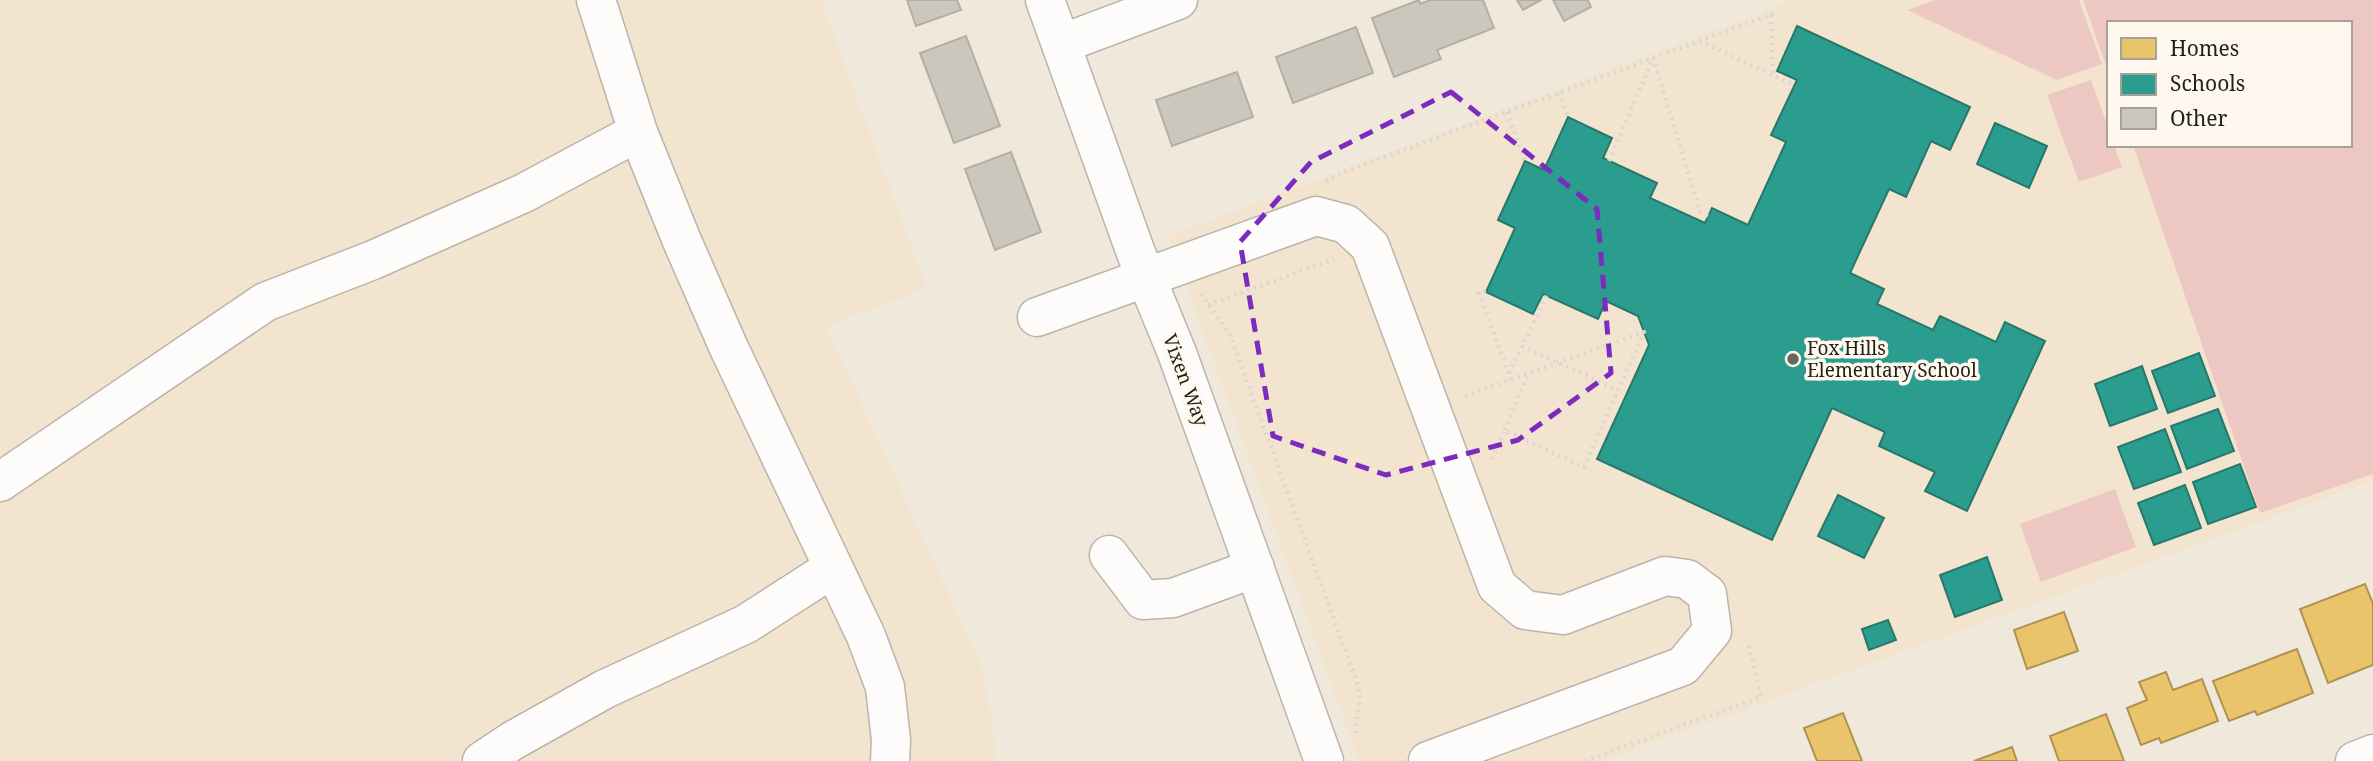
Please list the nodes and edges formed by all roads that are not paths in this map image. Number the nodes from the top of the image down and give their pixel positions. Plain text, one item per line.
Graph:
1 (596, 0) edge
2 (1045, 0) edge
3 (1178, 0) edge
4 (1061, 44) junction
5 (638, 132) junction
6 (1147, 278) junction
7 (1037, 317) dead end
8 (0, 482) edge
9 (1109, 555) dead end
10 (833, 568) junction
11 (1255, 568) junction
12 (2373, 754) edge
13 (482, 761) edge
14 (890, 761) edge
15 (1324, 761) edge
16 (1428, 761) edge
17 (2354, 761) edge

1 - 5 street
2 - 4 street, Vixen Way
3 - 4 street
4 - 6 street, Vixen Way
5 - 8 street
5 - 10 street
6 - 7 street
6 - 11 street, Vixen Way
6 - 16 street
9 - 11 street
10 - 13 street
10 - 14 street
11 - 15 street, Vixen Way
12 - 17 street

